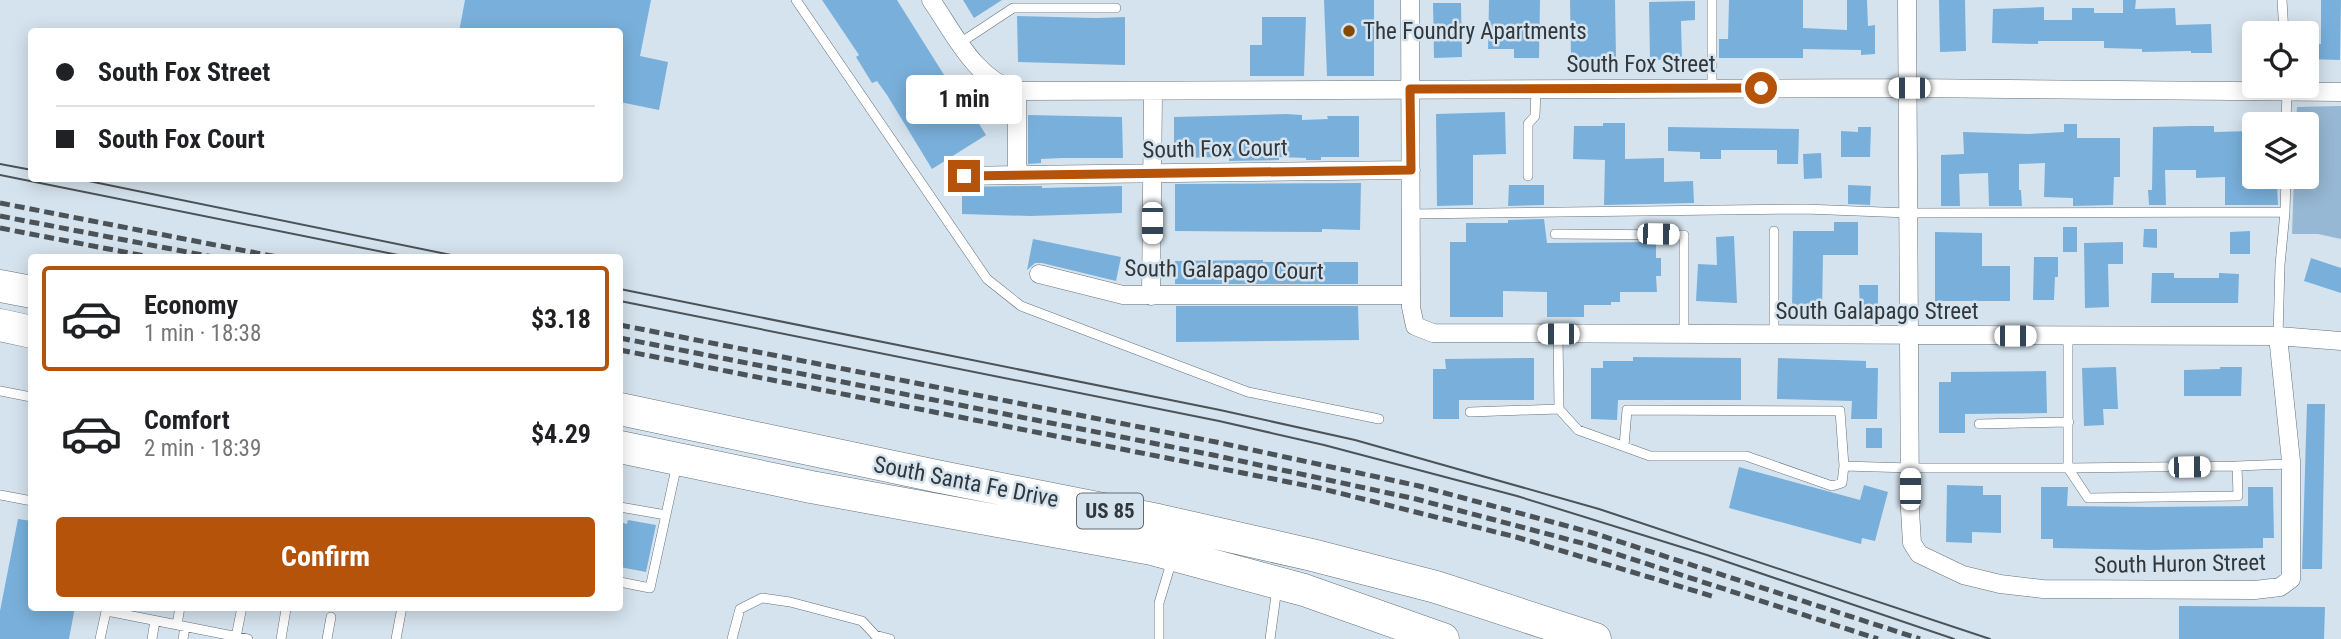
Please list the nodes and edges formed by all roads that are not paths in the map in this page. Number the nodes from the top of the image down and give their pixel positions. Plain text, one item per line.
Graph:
1 (796, 0) edge
2 (931, 0) edge
3 (1410, 0) edge
4 (1712, 0) edge
5 (1907, 0) edge
6 (2282, 0) edge
7 (1116, 8) dead end
8 (2283, 21) edge
9 (960, 43) junction
10 (1712, 88) junction
11 (1909, 88) junction
12 (2242, 88) edge
13 (1410, 89) junction
14 (1536, 89) junction
15 (2319, 90) edge
16 (1017, 91) junction
17 (1153, 91) junction
18 (2341, 92) edge
19 (1411, 170) junction
20 (1152, 175) junction
21 (964, 176) dead end
22 (1021, 176) junction
23 (1528, 176) dead end
24 (2286, 189) edge
25 (2285, 212) junction
26 (1908, 213) junction
27 (1411, 214) junction
28 (1774, 230) dead end
29 (1555, 234) dead end
30 (1038, 274) dead end
31 (0, 286) edge
32 (28, 291) edge
33 (1411, 295) junction
34 (1151, 296) junction
35 (0, 326) edge
36 (28, 331) edge
37 (1558, 334) junction
38 (1684, 334) junction
39 (1774, 335) junction
40 (1908, 336) junction
41 (2068, 336) junction
42 (2278, 336) junction
43 (2341, 341) edge
44 (0, 391) edge
45 (28, 396) edge
46 (1559, 409) junction
47 (623, 410) edge
48 (1470, 412) dead end
49 (1379, 419) dead end
50 (2069, 422) junction
51 (1979, 424) dead end
52 (1623, 446) junction
53 (623, 448) edge
54 (678, 459) junction
55 (2291, 464) junction
56 (1844, 466) junction
57 (2238, 466) junction
58 (1910, 468) junction
59 (2068, 468) junction
60 (0, 495) edge
61 (28, 500) edge
62 (623, 508) edge
63 (666, 515) junction
64 (1174, 555) junction
65 (623, 583) edge
66 (1278, 583) junction
67 (107, 611) edge
68 (115, 611) edge
69 (180, 611) edge
70 (241, 611) edge
71 (286, 611) edge
72 (401, 611) edge
73 (331, 617) dead end
74 (155, 621) junction
75 (181, 626) junction
76 (236, 637) junction
77 (1437, 638) edge
78 (100, 639) edge
79 (152, 639) edge
80 (183, 639) edge
81 (248, 639) edge
82 (281, 639) edge
83 (327, 639) edge
84 (396, 639) edge
85 (732, 639) edge
86 (890, 639) edge
87 (1159, 639) edge
88 (1270, 639) edge
89 (1595, 639) edge

1 - 49 lane
2 - 9 street, South Fox Street
3 - 13 street
4 - 10 lane
5 - 11 street
6 - 8 lane
7 - 9 lane
9 - 16 street, South Fox Street
10 - 11 street, South Fox Street
10 - 14 street, South Fox Street
11 - 12 street, South Fox Street
11 - 26 street
13 - 14 street, South Fox Street
13 - 17 street, South Fox Street
13 - 19 street
14 - 23 lane
15 - 18 street, South Fox Street
16 - 17 street, South Fox Street
16 - 22 street
17 - 20 street
19 - 20 street, South Fox Court
19 - 27 street
20 - 22 street, South Fox Court
20 - 34 street
21 - 22 street, South Fox Court
24 - 25 lane
25 - 26 lane
25 - 42 lane
26 - 27 lane
26 - 40 street
27 - 33 street
28 - 39 lane
29 - 38 lane
30 - 34 street, South Galapago Court
31 - 32 highway
33 - 34 street, South Galapago Court
33 - 37 street, South Galapago Street
35 - 36 highway
37 - 38 street, South Galapago Street
37 - 46 lane
38 - 39 street, South Galapago Street
39 - 40 street, South Galapago Street
40 - 41 street, South Galapago Street
40 - 58 street
41 - 42 street, South Galapago Street
41 - 50 lane
42 - 43 street, South Galapago Street
42 - 55 street, South Huron Street
44 - 45 lane
46 - 48 lane
46 - 52 lane
47 - 89 highway, South Santa Fe Drive / US 85
50 - 51 lane
50 - 59 lane
52 - 56 lane
52 - 56 lane
53 - 54 highway, South Santa Fe Drive / US 85
54 - 63 lane
54 - 64 highway, South Santa Fe Drive / US 85
55 - 57 lane
55 - 58 street, South Huron Street
56 - 58 lane
57 - 59 lane
57 - 59 lane
58 - 59 lane
60 - 61 lane
62 - 63 lane
63 - 65 lane
64 - 66 highway, South Santa Fe Drive / US 85
64 - 87 lane
66 - 77 highway, South Santa Fe Drive / US 85
66 - 88 lane
67 - 78 lane
68 - 74 lane
69 - 75 lane
70 - 76 lane
71 - 82 lane
72 - 84 lane
73 - 83 lane
74 - 75 lane
74 - 79 lane
75 - 76 lane
75 - 80 lane
76 - 81 lane
85 - 86 lane

